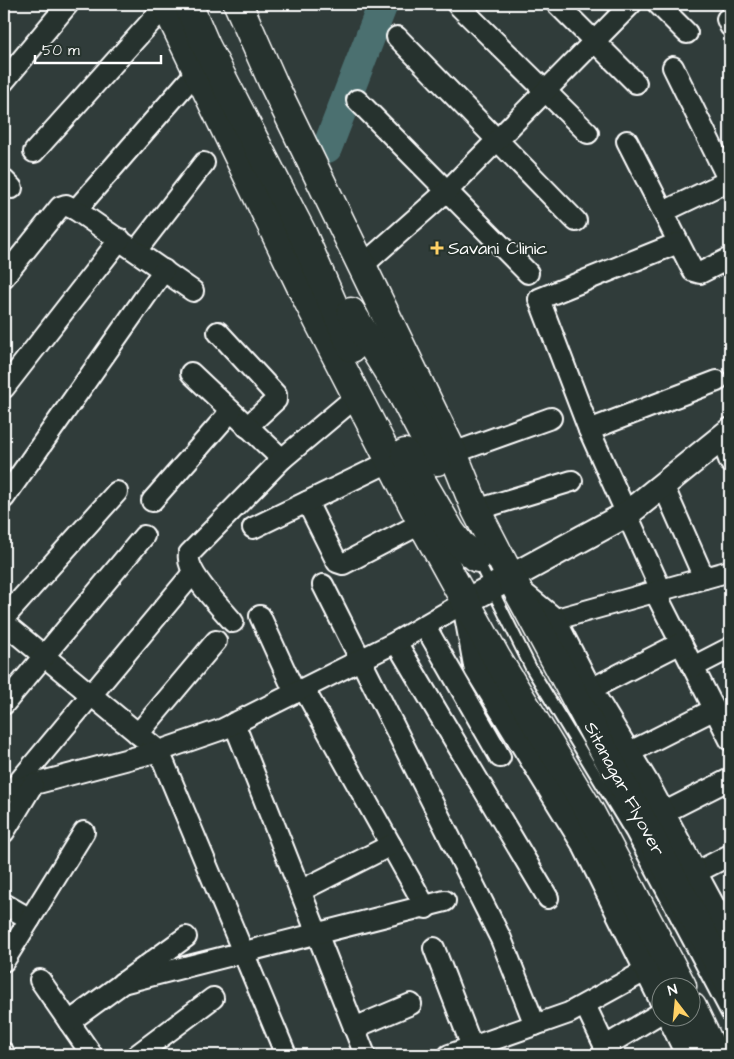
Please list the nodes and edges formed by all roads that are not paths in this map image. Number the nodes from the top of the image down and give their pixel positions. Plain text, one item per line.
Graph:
1 (68, 4) edge
2 (173, 4) edge
3 (457, 4) edge
4 (557, 4) edge
5 (631, 4) edge
6 (658, 4) edge
7 (245, 8) edge
8 (687, 33) dead end
9 (397, 37) dead end
10 (595, 41) junction
11 (673, 67) dead end
12 (197, 71) junction
13 (4, 81) edge
14 (636, 82) dead end
15 (547, 91) junction
16 (357, 100) dead end
17 (588, 133) dead end
18 (498, 141) junction
19 (627, 141) dead end
20 (34, 152) dead end
21 (204, 163) dead end
22 (730, 180) edge
23 (448, 190) junction
24 (76, 210) junction
25 (663, 212) junction
26 (576, 221) dead end
27 (120, 239) junction
28 (678, 243) junction
29 (136, 251) junction
30 (730, 258) edge
31 (362, 266) junction
32 (164, 270) junction
33 (528, 273) dead end
34 (4, 277) edge
35 (194, 291) dead end
36 (218, 332) dead end
37 (191, 373) dead end
38 (717, 381) dead end
39 (4, 388) edge
40 (357, 396) junction
41 (231, 411) junction
42 (551, 418) dead end
43 (247, 427) junction
44 (589, 430) junction
45 (726, 434) edge
46 (453, 453) junction
47 (282, 459) junction
48 (391, 461) junction
49 (730, 462) edge
50 (572, 481) dead end
51 (662, 485) junction
52 (6, 489) edge
53 (118, 492) dead end
54 (152, 501) dead end
55 (307, 502) junction
56 (476, 510) junction
57 (627, 514) junction
58 (422, 523) junction
59 (253, 528) dead end
60 (144, 536) dead end
61 (477, 558) joint
62 (193, 573) junction
63 (722, 578) edge
64 (323, 585) dead end
65 (508, 586) junction
66 (658, 591) junction
67 (465, 602) junction
68 (260, 616) dead end
69 (4, 618) edge
70 (233, 622) dead end
71 (4, 623) edge
72 (546, 625) junction
73 (425, 626) junction
74 (216, 641) dead end
75 (396, 642) junction
76 (681, 643) junction
77 (730, 648) edge
78 (45, 657) junction
79 (360, 660) junction
80 (693, 667) junction
81 (588, 690) junction
82 (299, 691) junction
83 (90, 694) junction
84 (4, 704) edge
85 (715, 709) junction
86 (234, 724) junction
87 (138, 734) junction
88 (730, 740) edge
89 (159, 751) junction
90 (628, 753) junction
91 (500, 758) dead end
92 (730, 779) edge
93 (33, 784) junction
94 (8, 791) edge
95 (662, 814) junction
96 (4, 832) edge
97 (84, 832) dead end
98 (390, 845) junction
99 (730, 855) edge
100 (694, 873) junction
101 (300, 891) junction
102 (548, 898) dead end
103 (445, 901) dead end
104 (4, 904) edge
105 (426, 908) dead end
106 (30, 919) junction
107 (186, 937) dead end
108 (730, 940) edge
109 (434, 948) dead end
110 (4, 961) edge
111 (647, 970) junction
112 (677, 976) edge
113 (40, 980) dead end
114 (652, 980) edge
115 (122, 984) junction
116 (730, 984) edge
117 (213, 998) dead end
118 (411, 1004) dead end
119 (585, 1005) junction
120 (652, 1019) edge
121 (730, 1020) edge
122 (69, 1022) junction
123 (535, 1025) junction
124 (675, 1026) edge
125 (701, 1026) edge
126 (354, 1028) junction
127 (472, 1047) junction
128 (606, 1051) edge
129 (92, 1055) edge
130 (137, 1055) edge
131 (286, 1055) edge
132 (365, 1055) edge
133 (450, 1055) edge
134 (689, 1055) edge
135 (715, 1055) edge

1 - 13 street
2 - 12 main road
2 - 20 street
2 - 61 main road
3 - 15 street
4 - 10 street
5 - 10 street
6 - 8 street
7 - 31 main road, Sitanagar Flyover
9 - 18 street
10 - 14 street
10 - 15 street
11 - 22 street
12 - 24 street
12 - 40 main road
15 - 17 street
15 - 18 street
16 - 23 street
18 - 23 street
18 - 26 street
19 - 25 street
21 - 29 street
22 - 25 street
23 - 31 street
23 - 33 street
24 - 27 street
24 - 34 street
25 - 28 street
27 - 29 street
27 - 39 street
28 - 30 street
28 - 44 street
29 - 32 street
31 - 46 main road, Sitanagar Flyover
32 - 35 street
32 - 52 street
36 - 43 street
37 - 41 street
38 - 44 street
40 - 47 street
40 - 48 main road
41 - 43 street
41 - 54 street
42 - 46 street
43 - 47 street
44 - 57 street
45 - 49 street
45 - 51 street
46 - 56 main road, Sitanagar Flyover
47 - 62 street
48 - 55 street
48 - 58 main road
50 - 56 street
51 - 57 street
51 - 63 street
53 - 69 street
55 - 58 street
55 - 59 street
56 - 65 main road, Sitanagar Flyover
57 - 65 street
57 - 66 street
58 - 67 main road
60 - 78 street
61 - 65 lane
62 - 70 street
62 - 83 street
63 - 66 street
64 - 79 street
65 - 67 street
65 - 72 main road, Sitanagar Flyover
65 - 121 lane
66 - 72 street
66 - 76 street
67 - 73 street
67 - 111 street
67 - 112 main road
68 - 82 street
71 - 78 street
72 - 81 street
72 - 116 main road, Sitanagar Flyover
73 - 75 street
73 - 91 street
74 - 87 street
75 - 79 street
75 - 102 street
76 - 80 street
76 - 81 street
77 - 80 street
78 - 83 street
78 - 84 street
79 - 82 street
79 - 123 street
80 - 85 street
81 - 90 street
82 - 86 street
82 - 98 street
83 - 87 street
83 - 94 street
85 - 88 street
85 - 90 street
86 - 89 street
86 - 101 street
87 - 89 street
89 - 93 street
89 - 131 street
90 - 95 street
92 - 95 street
93 - 94 street
93 - 96 street
95 - 100 street
97 - 106 street
98 - 101 street
98 - 105 street
99 - 100 street
100 - 108 street
101 - 126 street
103 - 115 street
104 - 106 street
106 - 110 street
107 - 115 street
109 - 127 street
111 - 114 street
111 - 119 street
113 - 122 street
115 - 122 street
117 - 130 street
118 - 126 street
119 - 123 street
119 - 128 street
120 - 128 street
122 - 129 street
123 - 127 street
124 - 134 street
125 - 135 main road
126 - 132 street
127 - 133 street

